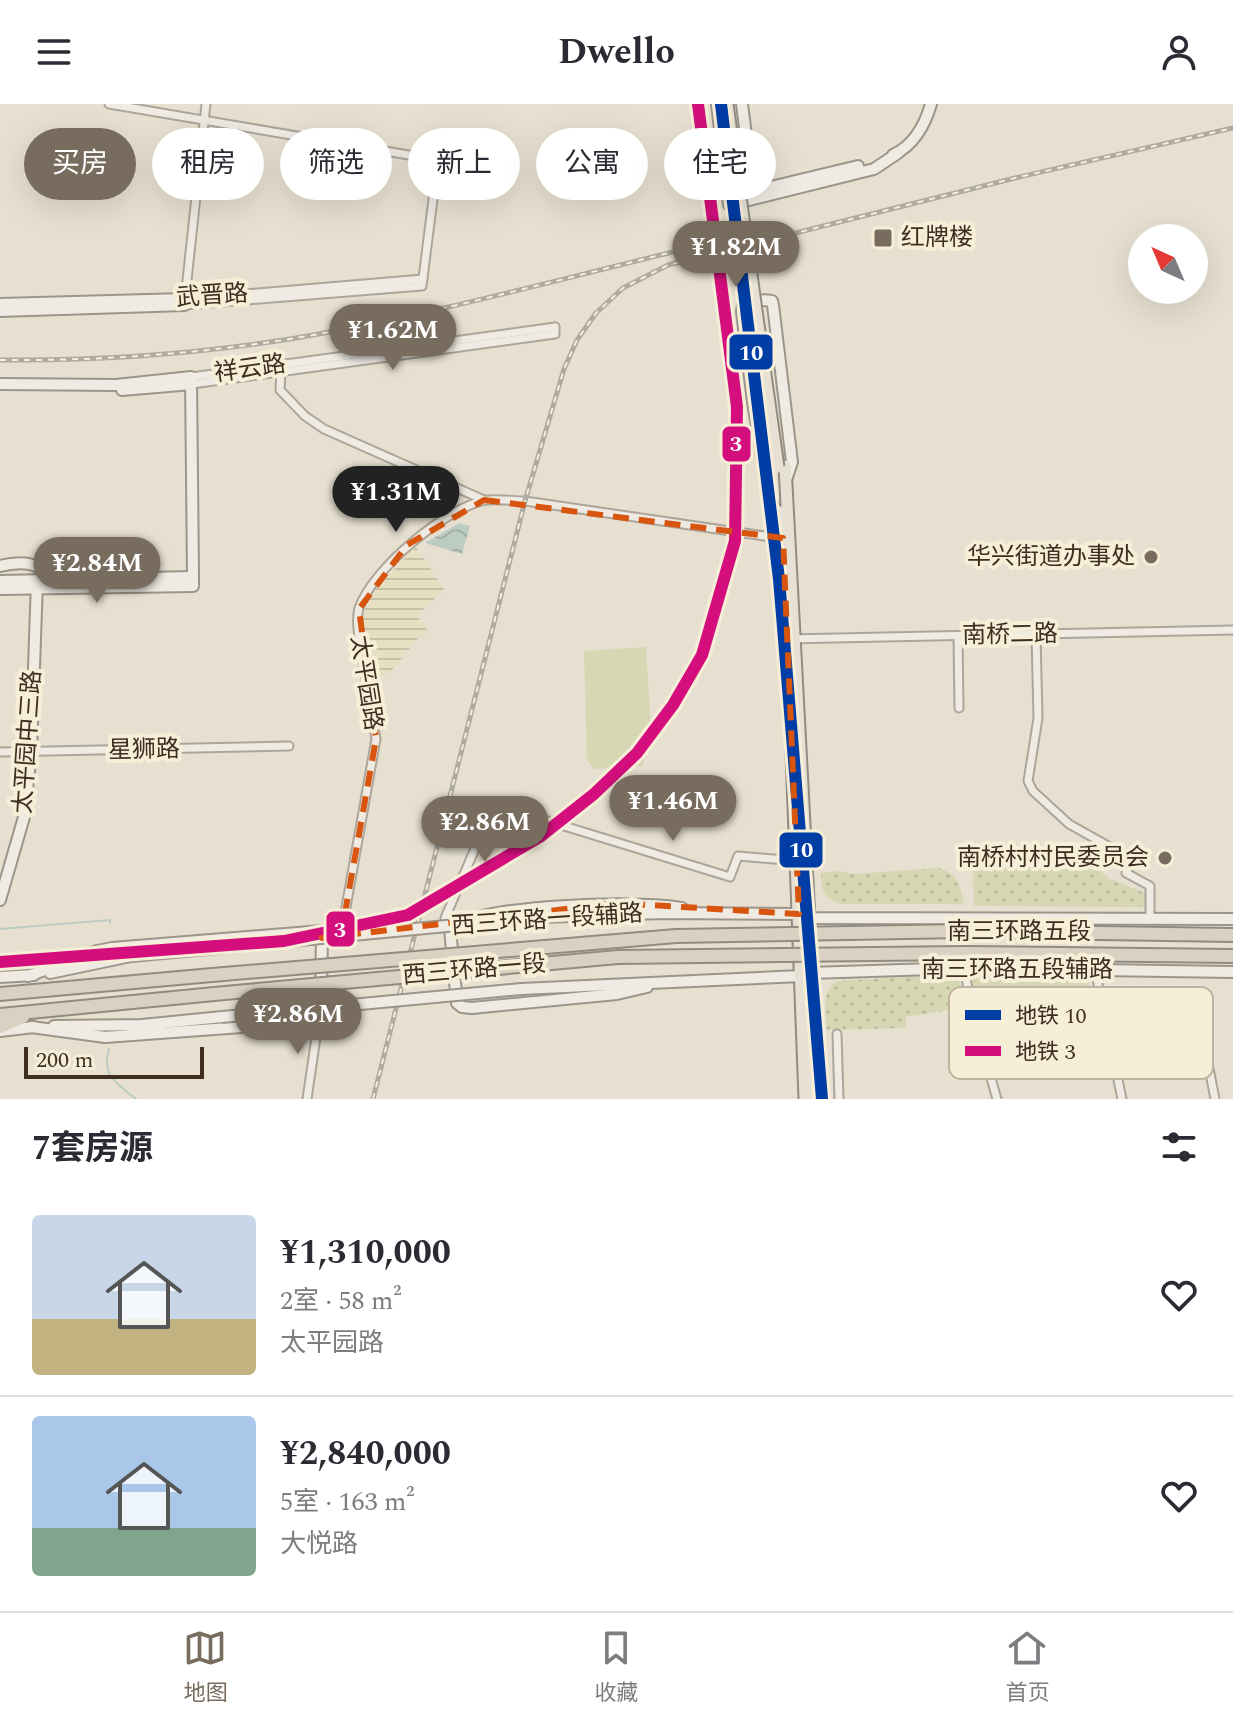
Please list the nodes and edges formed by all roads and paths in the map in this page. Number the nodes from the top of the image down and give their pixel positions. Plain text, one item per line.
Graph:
1 (109, 104) edge
2 (206, 104) edge
3 (717, 104) edge
4 (727, 104) edge
5 (734, 104) edge
6 (742, 104) edge
7 (931, 104) edge
8 (203, 120) junction
9 (720, 128) edge
10 (745, 128) edge
11 (776, 190) edge
12 (185, 302) junction
13 (0, 304) edge
14 (0, 311) edge
15 (281, 372) junction
16 (191, 380) junction
17 (0, 384) edge
18 (0, 390) edge
19 (783, 471) junction
20 (484, 500) junction
21 (782, 520) junction
22 (787, 539) junction
23 (0, 566) edge
24 (0, 581) edge
25 (57, 581) junction
26 (193, 581) junction
27 (34, 585) junction
28 (0, 589) edge
29 (1233, 630) edge
30 (1036, 635) junction
31 (958, 636) junction
32 (790, 639) junction
33 (959, 708) dead end
34 (289, 746) dead end
35 (0, 752) edge
36 (28, 753) junction
37 (490, 814) dead end
38 (538, 818) dead end
39 (797, 861) junction
40 (0, 878) edge
41 (0, 900) edge
42 (704, 913) junction
43 (804, 916) junction
44 (1150, 919) junction
45 (1233, 919) edge
46 (459, 922) junction
47 (322, 931) junction
48 (805, 932) joint
49 (1233, 935) edge
50 (805, 953) joint
51 (1233, 956) edge
52 (964, 968) junction
53 (1095, 970) junction
54 (1233, 972) edge
55 (806, 975) junction
56 (28, 976) junction
57 (0, 977) edge
58 (669, 982) junction
59 (968, 987) edge
60 (1099, 987) edge
61 (0, 994) edge
62 (35, 1012) junction
63 (0, 1015) edge
64 (319, 1017) junction
65 (31, 1027) junction
66 (0, 1029) edge
67 (837, 1034) dead end
68 (991, 1079) edge
69 (1118, 1079) edge
70 (1211, 1079) edge
71 (307, 1099) edge
72 (805, 1099) edge
73 (815, 1099) edge
74 (839, 1099) edge
75 (997, 1099) edge
76 (1122, 1099) edge
77 (1215, 1099) edge

1 - 8 street
2 - 8 street
3 - 9 main road
4 - 19 main road, bridge
5 - 19 main road
6 - 10 main road
7 - 11 main road
8 - 12 street
8 - 12 street, 武晋路
12 - 13 main road, 武晋路
12 - 14 main road, 武晋路
15 - 16 street, 祥云路
15 - 16 street, 祥云路
15 - 20 street
16 - 17 main road, 祥云路
16 - 18 main road, 祥云路
16 - 26 main road
19 - 21 main road
19 - 21 main road
19 - 22 main road
20 - 22 street, 太平园路
20 - 47 street, 太平园路
21 - 22 main road
22 - 32 main road
23 - 25 main road
24 - 27 main road
25 - 26 main road
25 - 27 main road
26 - 27 main road
27 - 28 main road
27 - 36 main road, 太平园中三路
29 - 30 street, 南桥二路
30 - 31 street, 南桥二路
30 - 44 street
31 - 32 street, 南桥二路
31 - 33 street
32 - 39 main road
32 - 43 main road
34 - 36 street, 星狮路
35 - 36 street, 星狮路
36 - 40 main road, 太平园中三路
36 - 41 main road, 太平园中三路
37 - 46 street
38 - 39 street
39 - 43 main road
42 - 43 main road, 西三环路一段辅路
42 - 46 main road
42 - 56 main road, 西三环路一段辅路, bridge
43 - 44 main road
43 - 55 main road
44 - 45 main road
46 - 58 main road
47 - 56 main road
47 - 64 main road
48 - 49 highway, 南三环路五段, bridge
48 - 61 highway, 西三环路一段, bridge
50 - 51 highway, 南三环路五段, bridge
50 - 62 highway, 西三环路一段, bridge
52 - 53 main road, 南三环路五段辅路
52 - 55 main road, 南三环路五段辅路
52 - 59 street
53 - 54 main road, 南三环路五段辅路
53 - 60 street
55 - 58 main road
55 - 72 main road
55 - 73 main road
56 - 57 main road, 西三环路一段辅路
58 - 65 main road, bridge
62 - 63 highway, 西三环路一段
62 - 66 highway
64 - 65 main road
64 - 71 street
65 - 66 main road
67 - 74 street
68 - 75 street
69 - 76 street
70 - 77 street

